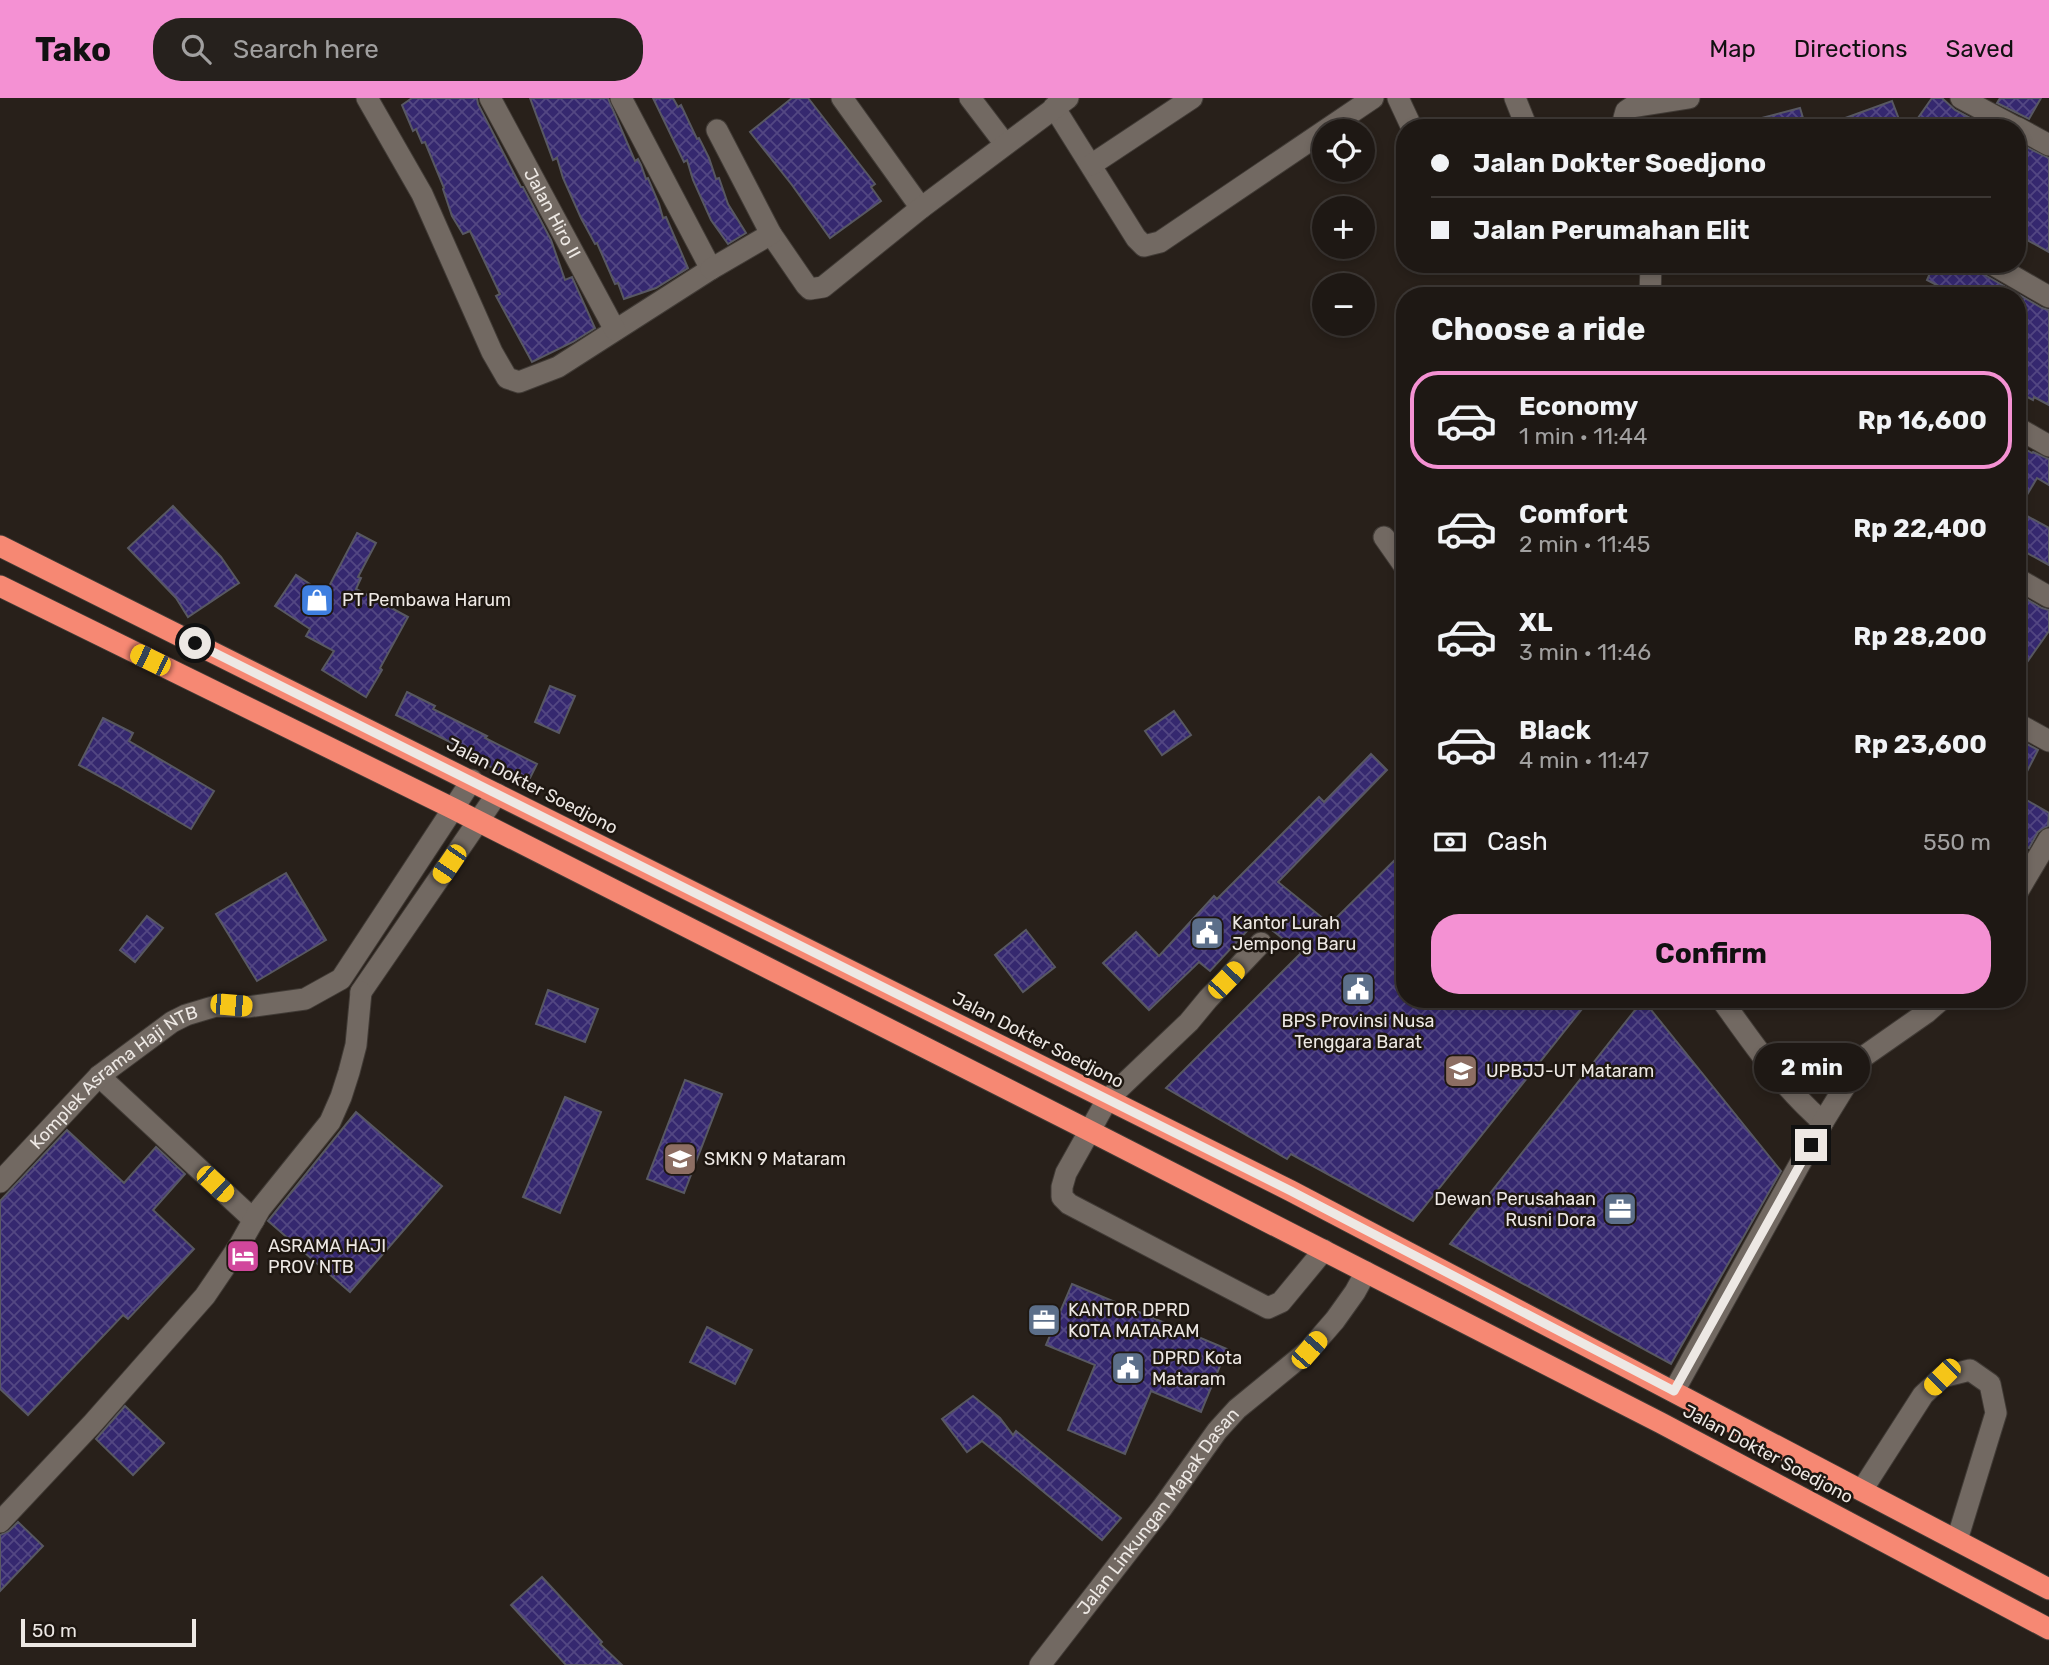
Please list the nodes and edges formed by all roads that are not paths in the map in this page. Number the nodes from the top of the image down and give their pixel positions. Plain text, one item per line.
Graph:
1 (367, 98) edge
2 (491, 98) edge
3 (621, 98) edge
4 (842, 98) edge
5 (970, 98) edge
6 (1192, 98) edge
7 (1373, 98) edge
8 (1398, 98) edge
9 (1515, 98) edge
10 (1689, 98) edge
11 (1961, 98) edge
12 (1061, 103) edge
13 (1408, 119) edge
14 (1523, 119) edge
15 (1624, 119) edge
16 (2000, 119) edge
17 (717, 130) dead end
18 (2026, 133) edge
19 (1005, 144) junction
20 (2049, 145) edge
21 (1091, 165) junction
22 (921, 208) junction
23 (771, 234) junction
24 (711, 269) junction
25 (2008, 273) edge
26 (2049, 297) edge
27 (615, 330) junction
28 (2026, 433) edge
29 (2049, 446) edge
30 (1384, 537) dead end
31 (0, 546) edge
32 (1396, 554) edge
33 (2026, 584) edge
34 (0, 586) edge
35 (2049, 597) edge
36 (2026, 728) edge
37 (2049, 741) edge
38 (472, 780) junction
39 (497, 794) junction
40 (452, 808) junction
41 (478, 822) junction
42 (2049, 839) edge
43 (2026, 872) edge
44 (1261, 943) dead end
45 (341, 979) junction
46 (361, 992) junction
47 (1728, 1008) edge
48 (1932, 1008) edge
49 (99, 1076) junction
50 (1107, 1100) junction
51 (1823, 1122) junction
52 (1088, 1130) junction
53 (0, 1182) edge
54 (254, 1220) junction
55 (1324, 1250) junction
56 (1366, 1272) junction
57 (1674, 1391) junction
58 (1862, 1490) junction
59 (0, 1522) edge
60 (1957, 1540) junction
61 (2024, 1575) junction
62 (2049, 1589) edge
63 (2008, 1607) junction
64 (2049, 1629) edge
65 (1040, 1665) edge

1 - 27 street
2 - 27 street, Jalan Hiro II
3 - 24 street
4 - 22 street
5 - 19 street
6 - 21 street
7 - 21 street
8 - 13 street
9 - 14 street
10 - 15 street
11 - 16 street
12 - 19 street
12 - 21 street
17 - 23 street
18 - 20 street
19 - 22 street
22 - 23 street
23 - 24 street
24 - 27 street
25 - 26 street
28 - 29 street
30 - 32 street
31 - 38 highway, Jalan Dokter Soedjono
33 - 35 street
34 - 40 highway, Jalan Dokter Soedjono
36 - 37 street
38 - 39 highway, Jalan Dokter Soedjono
38 - 40 street
39 - 41 street
39 - 50 highway, Jalan Dokter Soedjono
40 - 41 highway, Jalan Dokter Soedjono
40 - 45 street
41 - 46 street
41 - 52 highway, Jalan Dokter Soedjono
42 - 43 street
44 - 50 street
45 - 46 street
45 - 49 street, Komplek Asrama Haji NTB
46 - 54 street
47 - 51 street
48 - 51 street
49 - 53 street, Komplek Asrama Haji NTB
49 - 54 street
50 - 52 street
50 - 57 highway, Jalan Dokter Soedjono
51 - 57 street
52 - 55 highway, Jalan Dokter Soedjono
52 - 55 street
54 - 59 street
55 - 56 highway, Jalan Dokter Soedjono
56 - 63 highway, Jalan Dokter Soedjono
56 - 65 street, Jalan Linkungan Mapak Dasan
57 - 58 highway, Jalan Dokter Soedjono
58 - 60 highway, Jalan Dokter Soedjono
58 - 60 street
60 - 61 highway, Jalan Dokter Soedjono
61 - 62 highway, Jalan Dokter Soedjono
61 - 63 highway
63 - 64 highway, Jalan Dokter Soedjono

